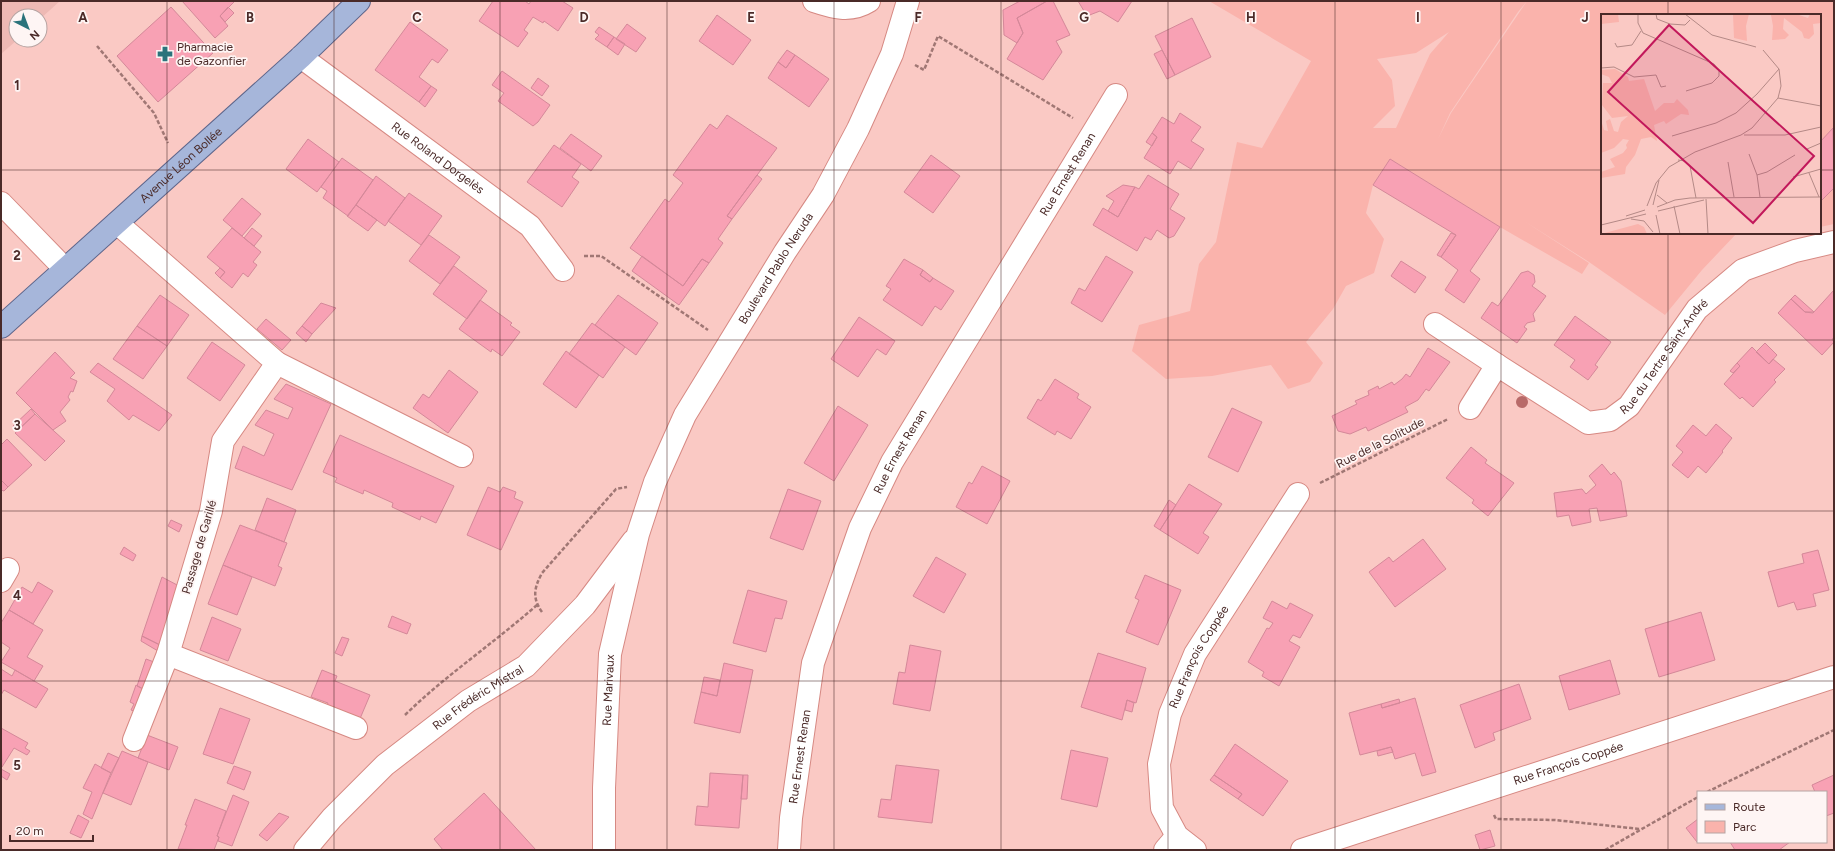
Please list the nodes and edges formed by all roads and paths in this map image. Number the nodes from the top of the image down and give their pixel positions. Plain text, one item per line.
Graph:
1 (359, 1) edge
2 (814, 1) edge
3 (868, 1) edge
4 (908, 1) edge
5 (97, 46) dead end
6 (892, 54) junction
7 (301, 57) junction
8 (1116, 95) dead end
9 (1094, 130) junction
10 (178, 167) junction
11 (1, 203) edge
12 (116, 223) junction
13 (1834, 242) edge
14 (557, 263) joint
15 (65, 269) junction
16 (1435, 324) dead end
17 (1, 327) edge
18 (728, 344) junction
19 (277, 363) junction
20 (1497, 365) junction
21 (1470, 408) joint
22 (462, 456) dead end
23 (655, 482) junction
24 (1298, 494) joint
25 (638, 534) junction
26 (558, 633) junction
27 (168, 654) junction
28 (1834, 677) edge
29 (356, 728) dead end
30 (1834, 730) edge
31 (134, 740) dead end
32 (1482, 791) junction
33 (1709, 791) edge
34 (1697, 798) edge
35 (1640, 830) junction
36 (1171, 843) edge
37 (305, 850) edge
38 (604, 850) edge
39 (789, 850) edge
40 (1195, 850) edge
41 (1302, 850) edge
42 (1604, 850) edge

1 - 7 main road, Avenue Léon Bollée
2 - 3 street
4 - 6 street, Boulevard Pablo Neruda
5 - 10 path
6 - 9 path
6 - 18 street, Boulevard Pablo Neruda
7 - 10 main road, Avenue Léon Bollée
7 - 14 street, Rue Roland Dorgelès
8 - 9 street, Rue Ernest Renan
9 - 39 street, Rue Ernest Renan
10 - 12 main road, Avenue Léon Bollée
11 - 15 street
12 - 15 main road, Avenue Léon Bollée
12 - 19 street
13 - 20 street, Rue du Tertre Saint-André
14 - 18 path
15 - 17 main road, Avenue Léon Bollée
16 - 20 street, Rue du Tertre Saint-André
18 - 23 street, Boulevard Pablo Neruda
19 - 22 street
19 - 27 street, Passage de Garillé
20 - 21 street
21 - 24 path, Rue de la Solitude
23 - 25 street, Boulevard Pablo Neruda
23 - 26 path
24 - 36 street, Rue François Coppée
25 - 26 street, Rue Frédéric Mistral
25 - 38 street, Rue Marivaux
26 - 37 street, Rue Frédéric Mistral
27 - 29 street
27 - 31 street, Passage de Garillé
28 - 32 street, Rue François Coppée
30 - 33 path
32 - 35 path
32 - 41 street, Rue François Coppée
34 - 35 path
35 - 42 path
36 - 40 street, Rue François Coppée

